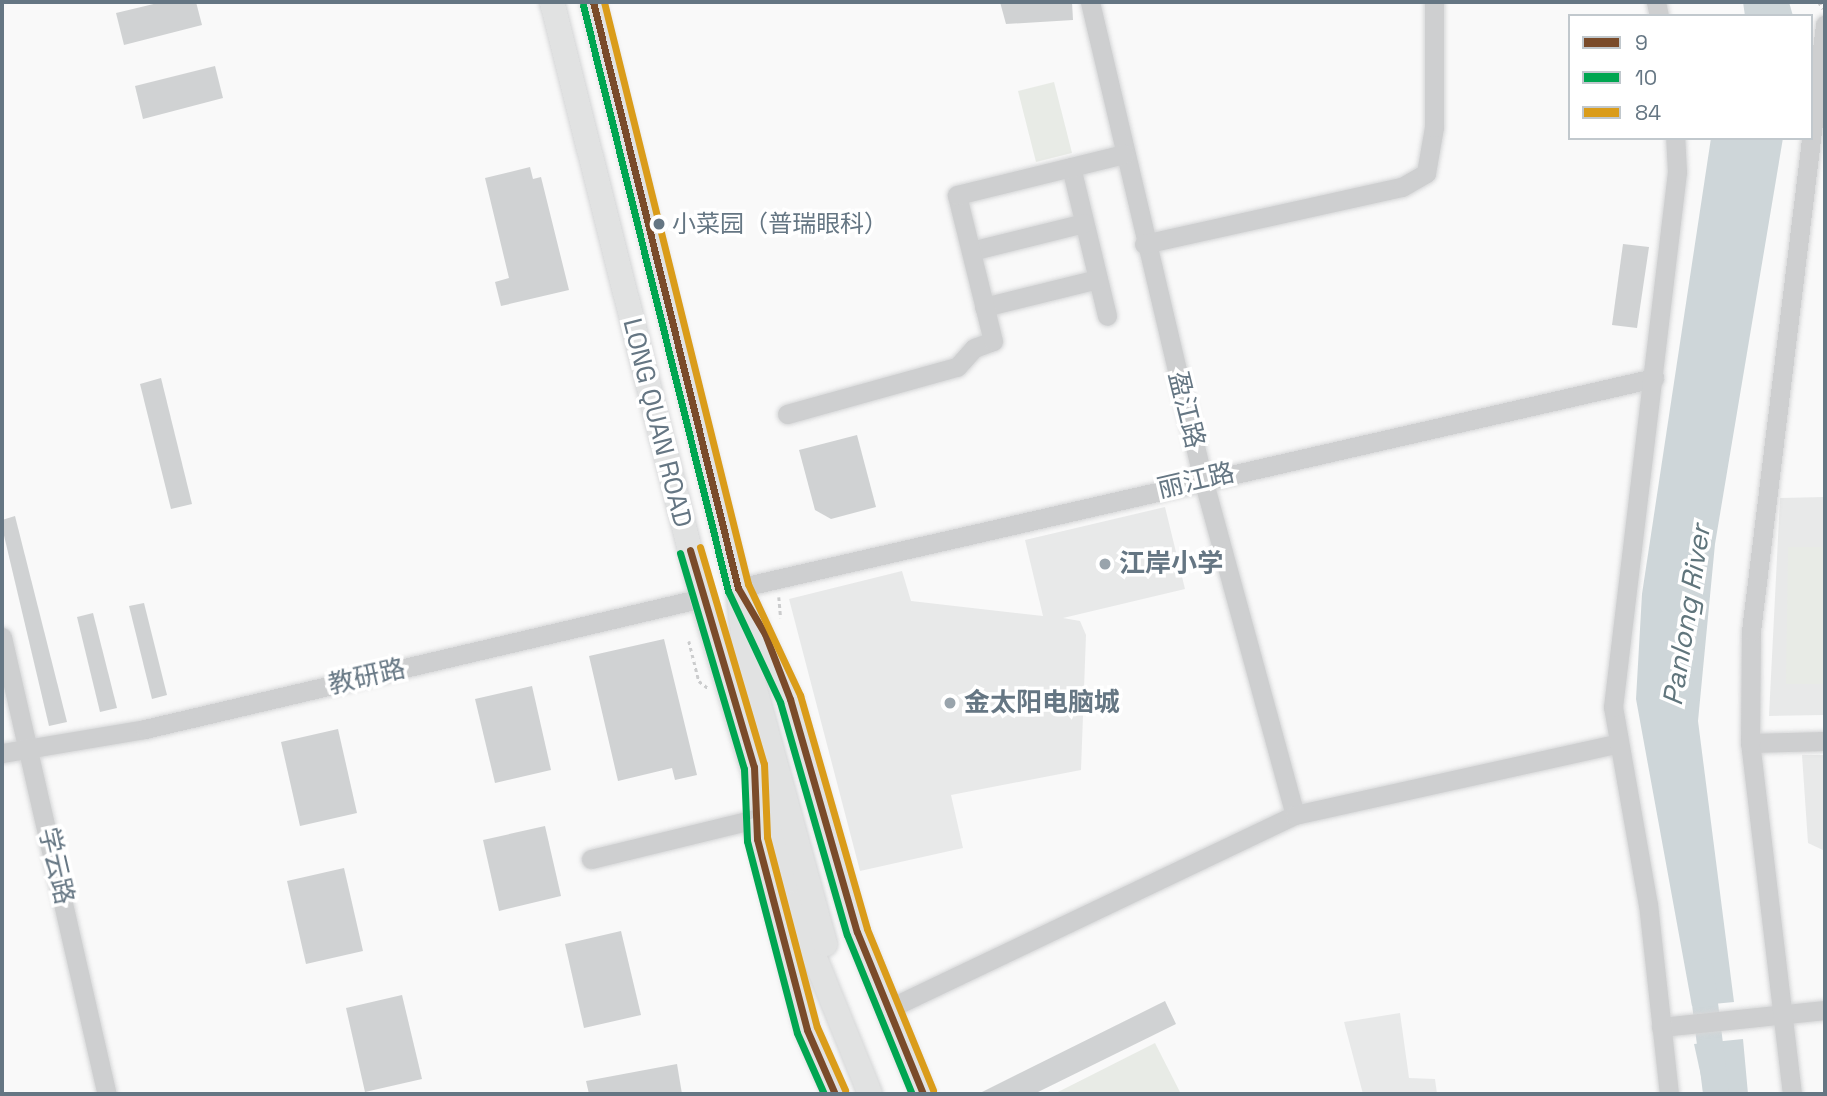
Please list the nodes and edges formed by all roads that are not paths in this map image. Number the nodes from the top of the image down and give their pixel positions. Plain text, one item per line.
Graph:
1 (552, 2) edge
2 (593, 2) edge
3 (1090, 2) edge
4 (1434, 2) edge
5 (1825, 25) edge
6 (1813, 117) edge
7 (1675, 140) edge
8 (1810, 140) edge
9 (1124, 154) junction
10 (1071, 167) junction
11 (1084, 223) junction
12 (1144, 244) junction
13 (971, 251) junction
14 (1098, 279) junction
15 (984, 307) junction
16 (1107, 316) dead end
17 (1654, 378) junction
18 (787, 414) dead end
19 (1203, 479) junction
20 (738, 588) junction
21 (702, 598) junction
22 (2, 637) edge
23 (1825, 741) edge
24 (1749, 743) junction
25 (1616, 744) junction
26 (2, 753) edge
27 (30, 753) junction
28 (754, 766) junction
29 (1295, 815) junction
30 (755, 819) junction
31 (591, 859) dead end
32 (830, 997) junction
33 (888, 1009) junction
34 (1825, 1010) edge
35 (1782, 1013) junction
36 (1661, 1027) junction
37 (107, 1094) edge
38 (835, 1094) edge
39 (854, 1094) edge
40 (870, 1094) edge
41 (884, 1094) edge
42 (910, 1094) edge
43 (923, 1094) edge
44 (1669, 1094) edge
45 (1792, 1094) edge

1 - 21 main road, LONG QUAN ROAD
2 - 20 main road, LONG QUAN ROAD
3 - 9 street, 盈江路
4 - 12 street
5 - 6 street
7 - 17 street
8 - 24 street
9 - 10 street
9 - 12 street, 盈江路
10 - 11 street
10 - 13 street
11 - 13 street
11 - 14 street
12 - 19 street, 盈江路
13 - 15 street
14 - 15 street
14 - 16 street
15 - 18 street
17 - 19 street, 丽江路
17 - 25 street
19 - 20 street, 丽江路
19 - 29 street, 盈江路
20 - 32 main road, LONG QUAN ROAD
20 - 33 main road
20 - 42 main road
21 - 27 street, 教研路
21 - 28 main road, LONG QUAN ROAD
22 - 27 street, 学云路
23 - 24 street
24 - 35 street
25 - 29 street
25 - 36 street
26 - 27 street, 教研路
27 - 37 street, 学云路
28 - 30 main road
28 - 32 main road, LONG QUAN ROAD
29 - 33 street
30 - 31 street
30 - 38 main road
32 - 39 main road
32 - 40 main road
32 - 41 main road
33 - 43 main road
34 - 35 street
35 - 36 street
35 - 45 street
36 - 44 street

